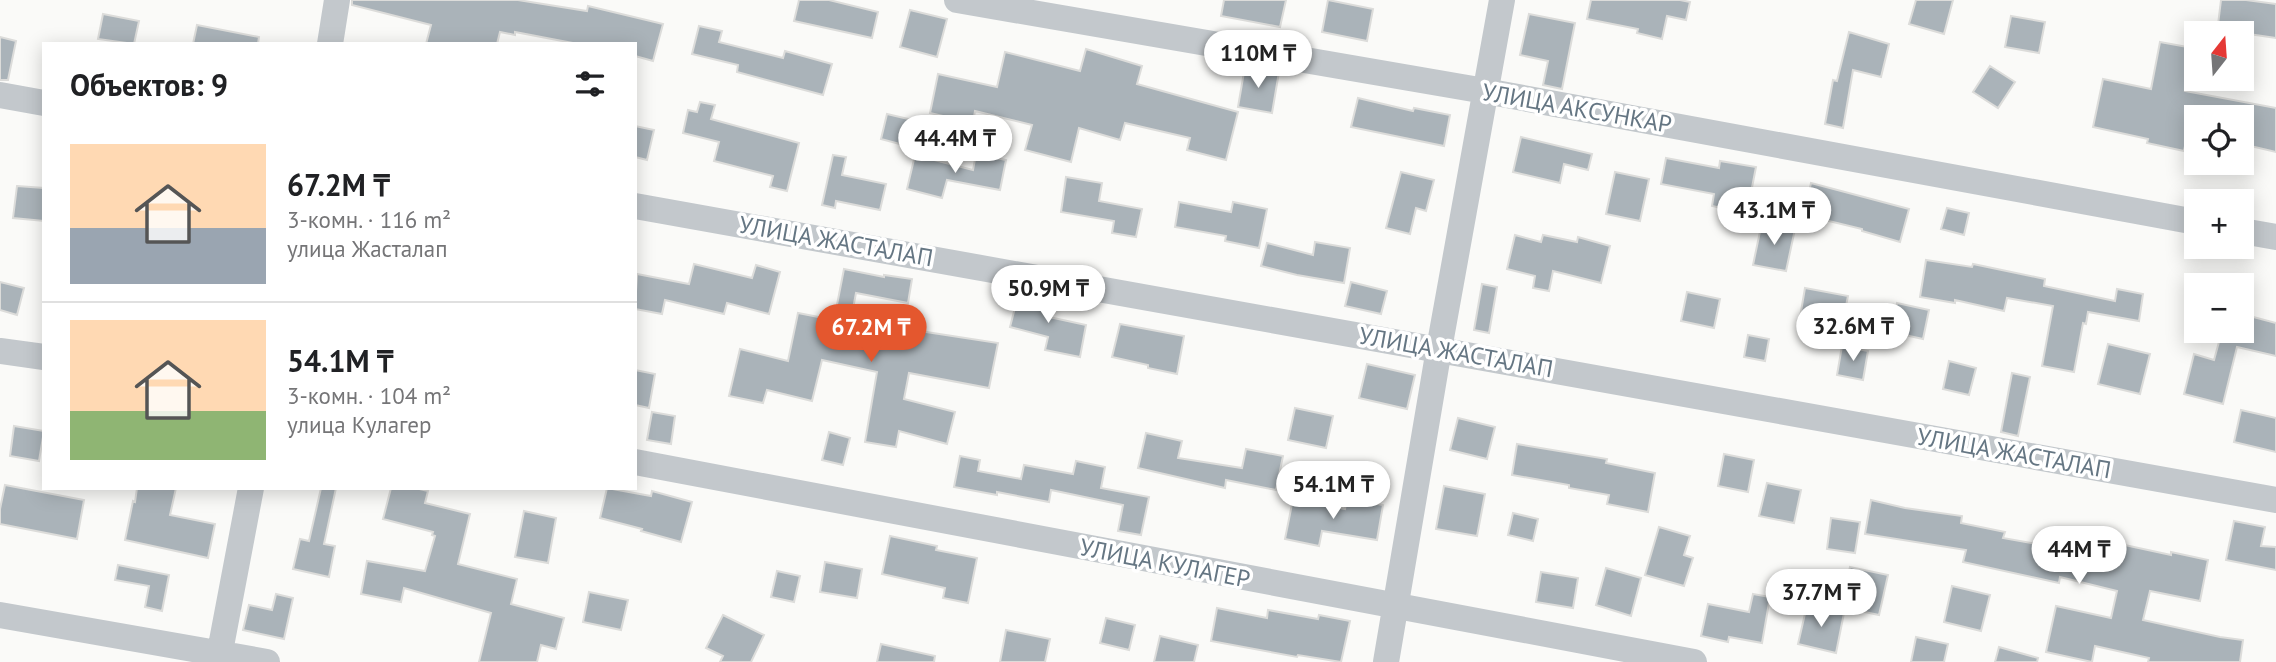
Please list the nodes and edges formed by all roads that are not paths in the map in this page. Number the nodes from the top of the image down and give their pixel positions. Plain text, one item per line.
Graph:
1 (337, 0) edge
2 (957, 0) edge
3 (1502, 0) edge
4 (330, 42) edge
5 (1485, 91) junction
6 (0, 95) edge
7 (42, 103) edge
8 (637, 206) edge
9 (2184, 220) edge
10 (2254, 233) edge
11 (2276, 237) edge
12 (1439, 349) junction
13 (0, 351) edge
14 (42, 358) edge
15 (637, 462) edge
16 (251, 490) edge
17 (2276, 500) edge
18 (1396, 607) junction
19 (0, 615) edge
20 (219, 657) edge
21 (267, 662) edge
22 (1386, 662) edge
23 (1694, 662) edge

1 - 4 street
2 - 5 street, УЛИЦА АКСУНКАР
3 - 5 street
5 - 9 street, УЛИЦА АКСУНКАР
5 - 12 street
6 - 7 street
8 - 12 street, УЛИЦА ЖАСТАЛАП
10 - 11 street
12 - 17 street, УЛИЦА ЖАСТАЛАП
12 - 18 street
13 - 14 street
15 - 18 street, УЛИЦА КУЛАГЕР
16 - 20 street
18 - 22 street
18 - 23 street, УЛИЦА КУЛАГЕР
19 - 20 street
20 - 21 street

